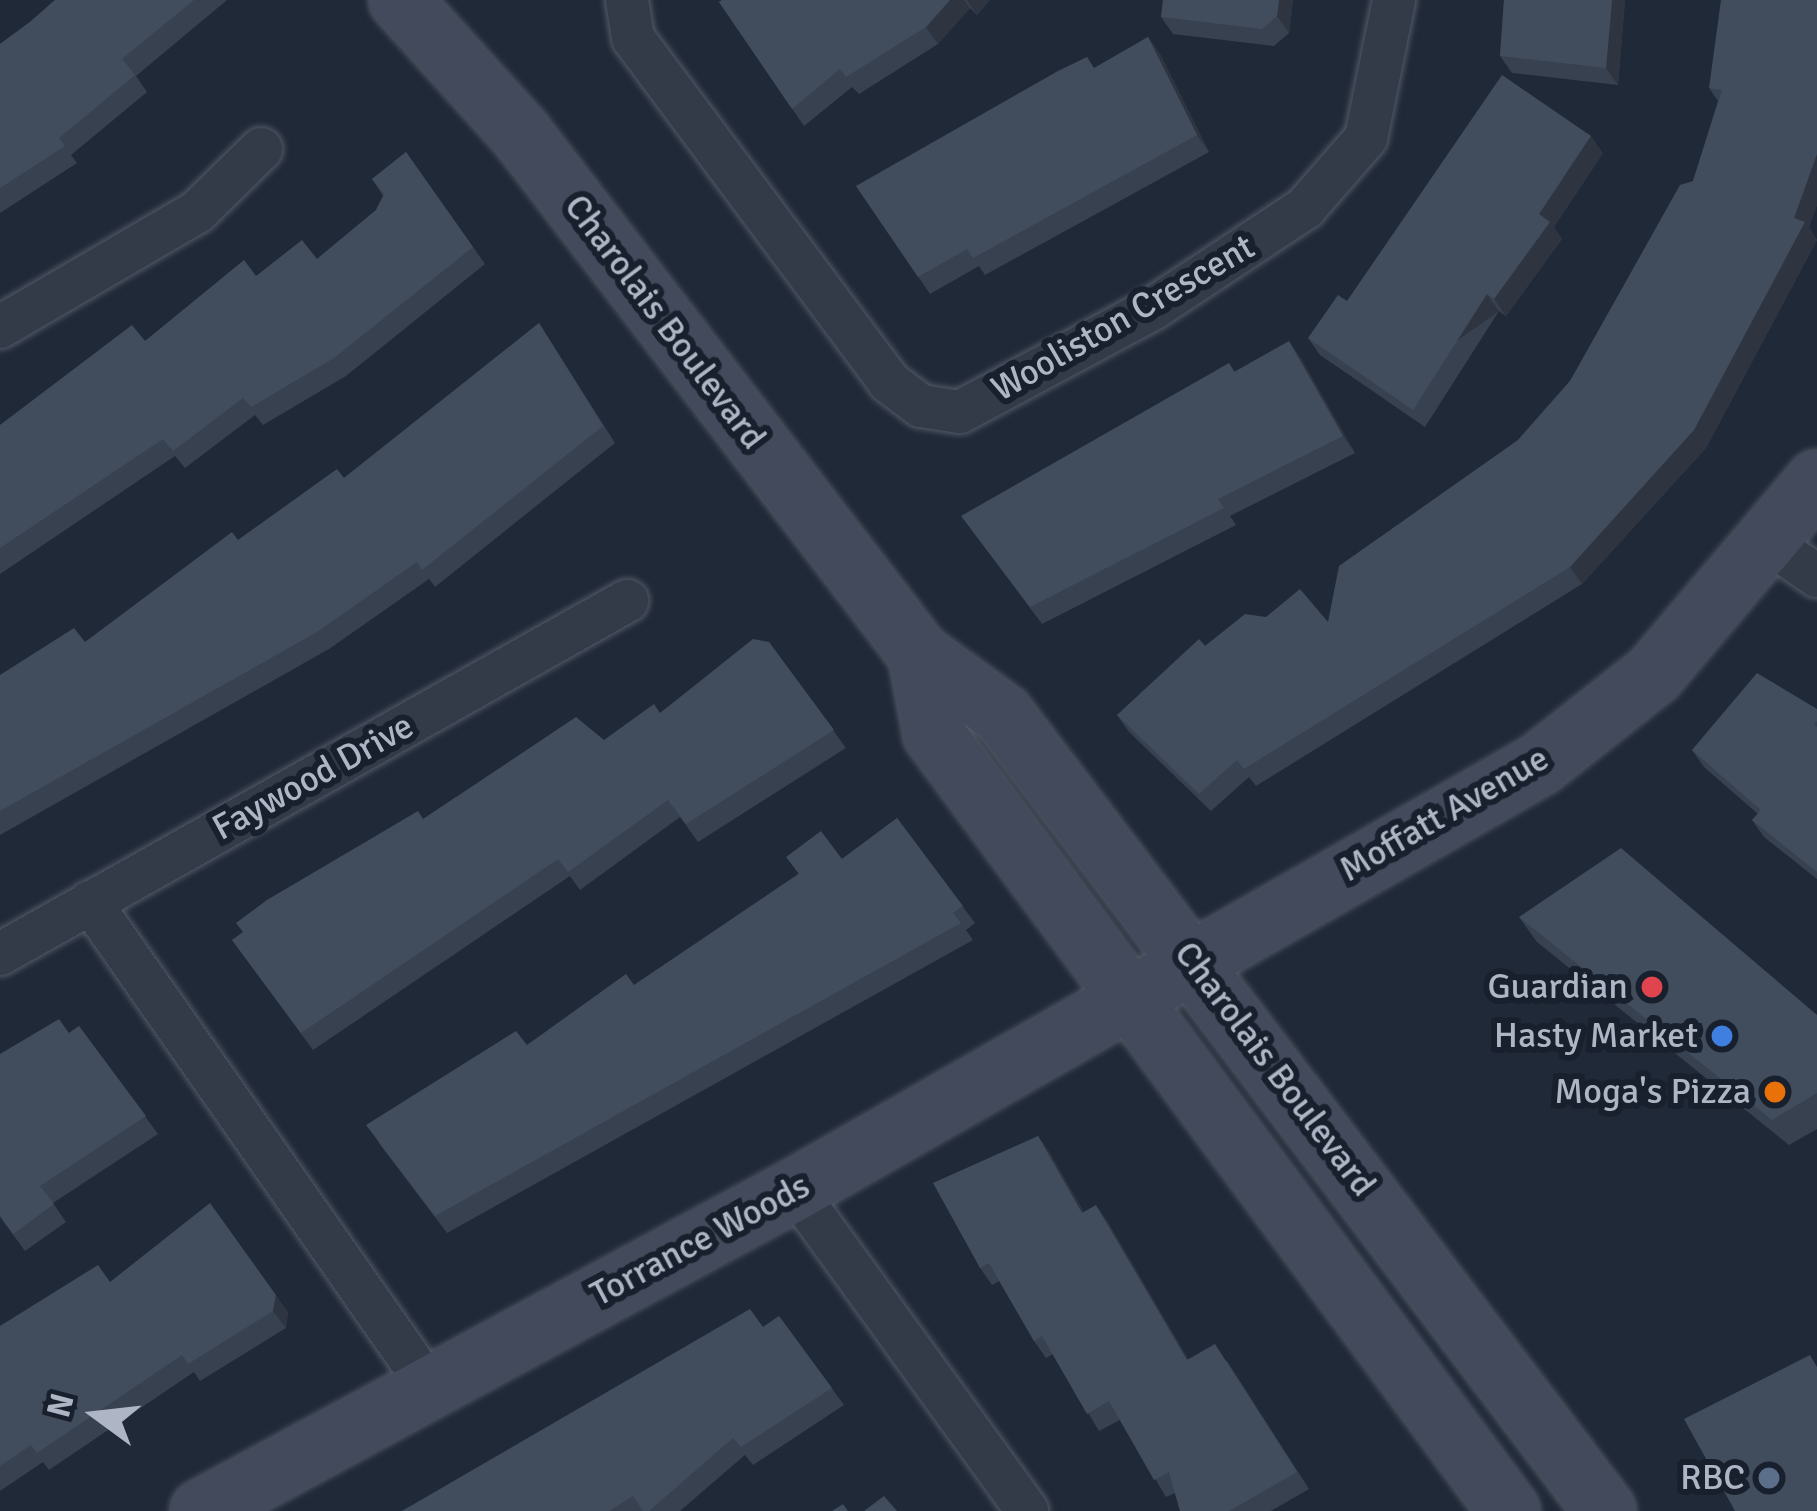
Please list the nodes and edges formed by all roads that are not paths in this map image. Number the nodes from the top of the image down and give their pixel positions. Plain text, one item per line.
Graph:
1 (400, 0) edge
2 (627, 0) edge
3 (1394, 0) edge
4 (260, 149) dead end
5 (0, 327) edge
6 (1817, 482) edge
7 (1795, 561) edge
8 (627, 602) dead end
9 (919, 654) junction
10 (90, 902) junction
11 (0, 954) edge
12 (1190, 956) junction
13 (1124, 997) junction
14 (795, 1190) junction
15 (428, 1384) junction
16 (201, 1511) edge
17 (1027, 1511) edge
18 (1508, 1511) edge
19 (1604, 1511) edge

1 - 9 street, Charolais Boulevard
2 - 3 street, Wooliston Crescent
4 - 5 street
6 - 7 street, Moffatt Avenue
7 - 12 street, Moffatt Avenue
8 - 10 street, Faywood Drive
9 - 12 street, Charolais Boulevard
9 - 13 street, Charolais Boulevard
10 - 11 street, Faywood Drive
10 - 15 street
12 - 13 street, Torrance Woods
12 - 19 street, Charolais Boulevard
13 - 14 street, Torrance Woods
13 - 18 street, Charolais Boulevard
14 - 15 street, Torrance Woods
14 - 17 street
15 - 16 street, Torrance Woods

